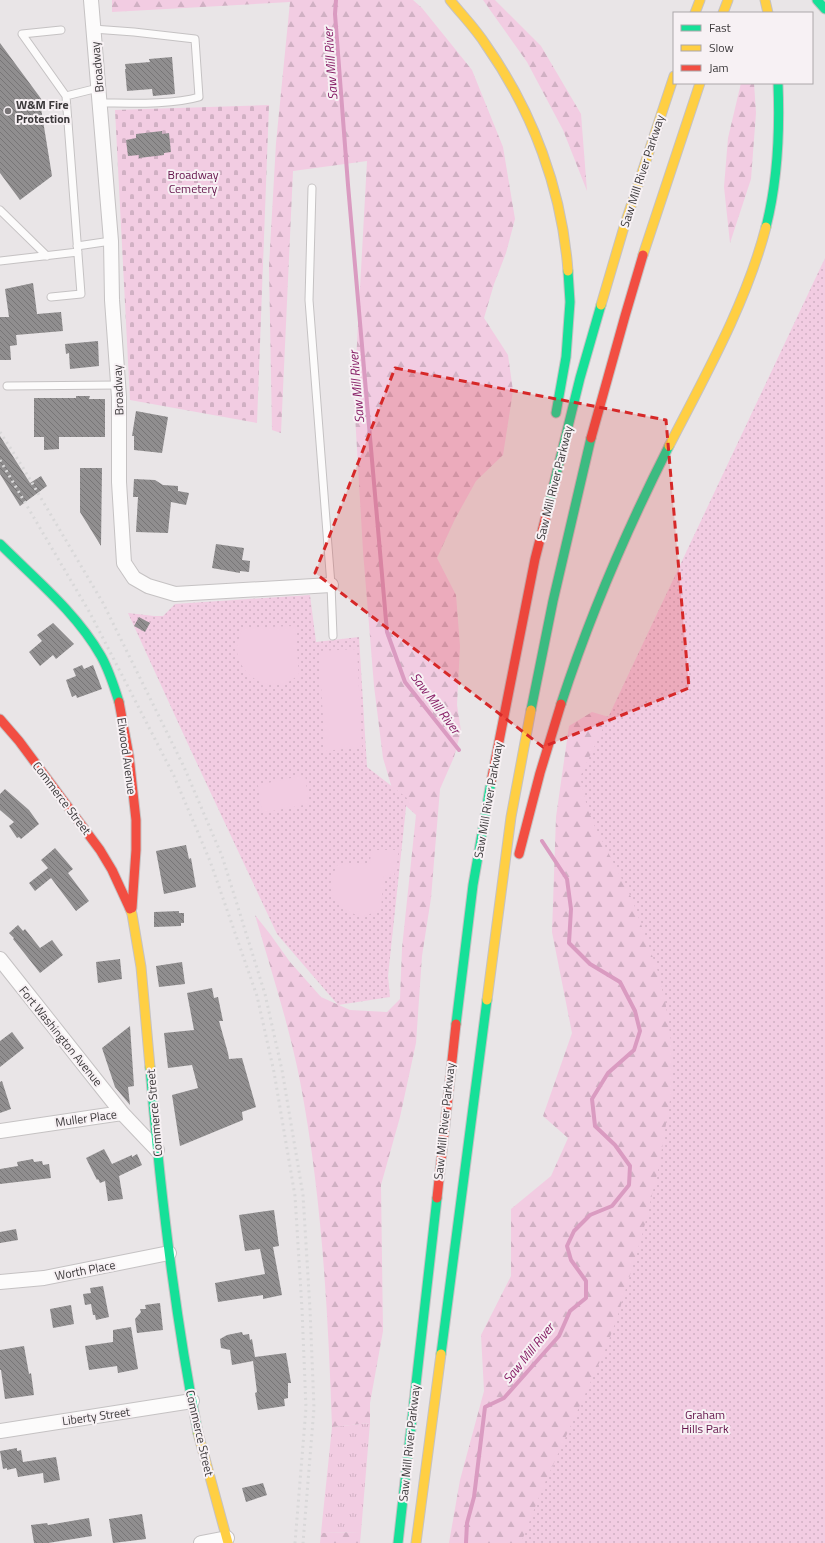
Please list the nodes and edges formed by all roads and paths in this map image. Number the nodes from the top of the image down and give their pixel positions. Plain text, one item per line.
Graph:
1 (91, 0) edge
2 (450, 0) edge
3 (700, 0) edge
4 (728, 0) edge
5 (817, 0) edge
6 (825, 9) edge
7 (695, 12) edge
8 (723, 12) edge
9 (93, 29) junction
10 (61, 30) dead end
11 (673, 79) edge
12 (700, 84) edge
13 (778, 84) edge
14 (98, 88) junction
15 (66, 96) junction
16 (100, 103) junction
17 (312, 188) dead end
18 (0, 210) edge
19 (111, 241) junction
20 (78, 249) junction
21 (46, 256) junction
22 (0, 261) edge
23 (51, 297) dead end
24 (118, 385) junction
25 (6, 386) dead end
26 (554, 421) dead end
27 (0, 544) edge
28 (528, 549) dead end
29 (331, 585) junction
30 (333, 636) dead end
31 (0, 719) edge
32 (501, 721) junction
33 (132, 914) junction
34 (497, 922) junction
35 (0, 959) edge
36 (122, 1113) junction
37 (0, 1131) edge
38 (157, 1150) junction
39 (169, 1253) junction
40 (0, 1282) edge
41 (192, 1401) junction
42 (0, 1431) edge
43 (228, 1541) edge
44 (201, 1543) edge
45 (398, 1543) edge
46 (416, 1543) edge

1 - 9 street, Broadway
2 - 26 main road
3 - 7 main road
4 - 8 main road
5 - 6 main road
9 - 14 street, Broadway
9 - 16 lane
10 - 15 lane
11 - 32 main road, Saw Mill River Parkway
12 - 34 main road, Saw Mill River Parkway
13 - 34 main road
14 - 15 lane
14 - 16 street, Broadway
15 - 20 lane
16 - 19 street, Broadway
17 - 29 lane
18 - 21 lane
19 - 20 lane
19 - 24 street, Broadway
20 - 21 lane
20 - 23 lane
21 - 22 lane
24 - 25 lane
24 - 29 street, Broadway
27 - 33 main road, Elwood Avenue
28 - 32 main road
29 - 30 lane
31 - 33 main road, Commerce Street
32 - 45 main road, Saw Mill River Parkway
33 - 38 main road, Commerce Street
34 - 46 main road, Saw Mill River Parkway
35 - 36 street, Fort Washington Avenue
36 - 37 street, Muller Place
36 - 38 street, Muller Place
38 - 39 main road, Commerce Street
39 - 40 street, Worth Place
39 - 41 main road, Commerce Street
41 - 42 street, Liberty Street
41 - 43 main road, Commerce Street
43 - 44 street

